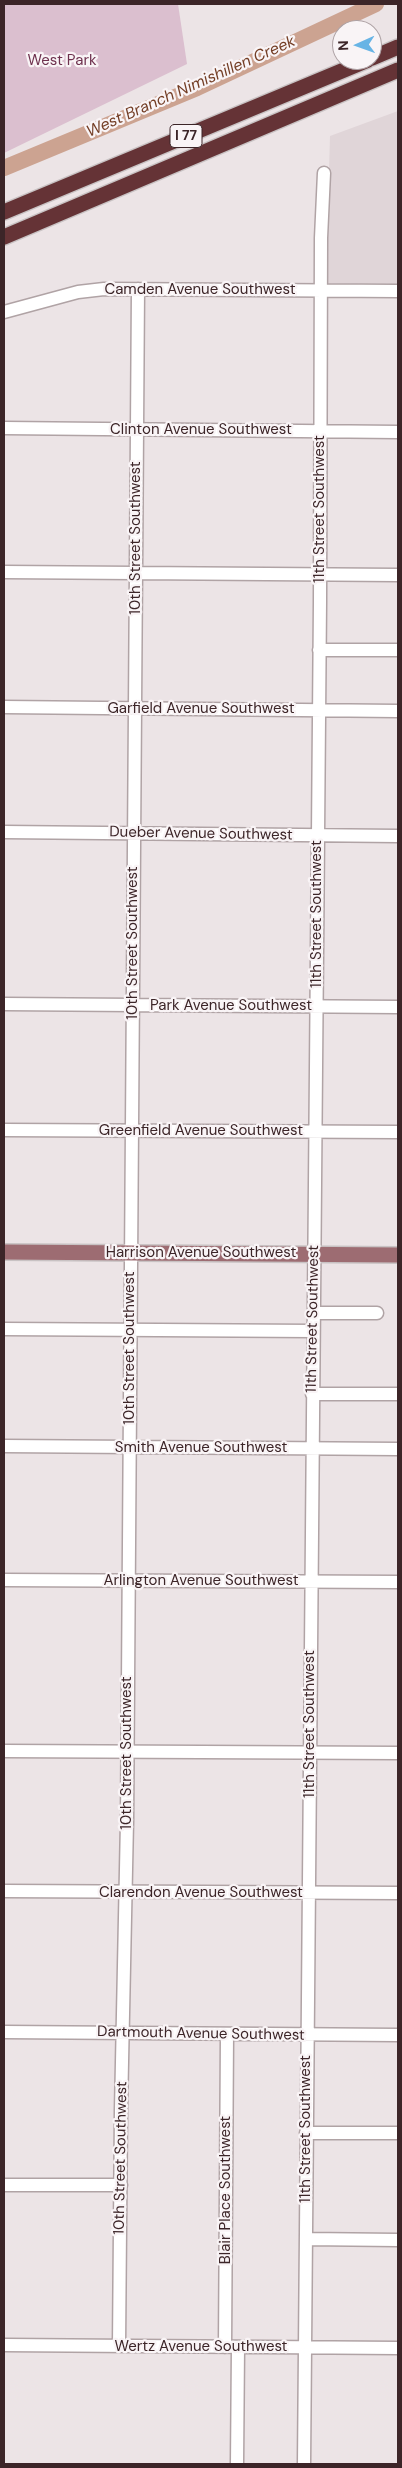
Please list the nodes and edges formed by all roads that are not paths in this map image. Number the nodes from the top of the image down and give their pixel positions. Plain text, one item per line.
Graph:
1 (398, 47) edge
2 (382, 54) edge
3 (344, 70) edge
4 (398, 70) edge
5 (398, 76) edge
6 (231, 142) junction
7 (324, 173) dead end
8 (4, 212) edge
9 (4, 237) edge
10 (138, 289) junction
11 (322, 291) junction
12 (398, 291) edge
13 (4, 312) edge
14 (4, 428) edge
15 (137, 431) junction
16 (320, 432) junction
17 (398, 432) edge
18 (4, 572) edge
19 (136, 572) junction
20 (320, 574) junction
21 (398, 575) edge
22 (320, 650) junction
23 (398, 650) edge
24 (4, 707) edge
25 (135, 709) junction
26 (319, 710) junction
27 (398, 711) edge
28 (4, 832) edge
29 (134, 833) junction
30 (318, 835) junction
31 (398, 836) edge
32 (4, 1004) edge
33 (132, 1005) junction
34 (316, 1006) junction
35 (398, 1007) edge
36 (4, 1130) edge
37 (132, 1131) junction
38 (315, 1131) junction
39 (398, 1132) edge
40 (4, 1252) edge
41 (130, 1253) junction
42 (314, 1254) junction
43 (398, 1255) edge
44 (313, 1313) junction
45 (377, 1314) dead end
46 (4, 1329) edge
47 (130, 1330) junction
48 (312, 1331) junction
49 (312, 1394) junction
50 (398, 1394) edge
51 (4, 1446) edge
52 (129, 1447) junction
53 (311, 1448) junction
54 (398, 1449) edge
55 (4, 1580) edge
56 (128, 1580) junction
57 (310, 1582) junction
58 (398, 1582) edge
59 (4, 1751) edge
60 (128, 1751) junction
61 (309, 1752) junction
62 (398, 1753) edge
63 (4, 1891) edge
64 (126, 1892) junction
65 (308, 1893) junction
66 (398, 1893) edge
67 (4, 2032) edge
68 (123, 2033) junction
69 (227, 2034) junction
70 (307, 2035) junction
71 (398, 2035) edge
72 (306, 2133) junction
73 (398, 2133) edge
74 (4, 2185) edge
75 (120, 2185) junction
76 (306, 2239) junction
77 (398, 2240) edge
78 (4, 2345) edge
79 (119, 2346) junction
80 (232, 2347) junction
81 (305, 2347) junction
82 (398, 2348) edge
83 (237, 2464) edge
84 (304, 2464) edge

1 - 2 highway
3 - 8 highway, I 77
4 - 6 highway, I 77
5 - 6 highway
6 - 9 highway, I 77
7 - 11 street, 11th Street Southwest
10 - 11 street, Camden Avenue Southwest
10 - 13 street, Camden Avenue Southwest
10 - 15 street, 10th Street Southwest
11 - 12 street, Camden Avenue Southwest
11 - 16 street, 11th Street Southwest
14 - 15 street, Clinton Avenue Southwest
15 - 16 street, Clinton Avenue Southwest
15 - 19 street, 10th Street Southwest
16 - 17 street, Clinton Avenue Southwest
16 - 20 street, 11th Street Southwest
18 - 19 street
19 - 20 street
19 - 25 street, 10th Street Southwest
20 - 21 street
20 - 22 street, 11th Street Southwest
22 - 23 street
22 - 26 street, 11th Street Southwest
24 - 25 street, Garfield Avenue Southwest
25 - 26 street, Garfield Avenue Southwest
25 - 29 street, 10th Street Southwest
26 - 27 street, Garfield Avenue Southwest
26 - 30 street, 11th Street Southwest
28 - 29 street, Dueber Avenue Southwest
29 - 30 street, Dueber Avenue Southwest
29 - 33 street, 10th Street Southwest
30 - 31 street, Dueber Avenue Southwest
30 - 34 street, 11th Street Southwest
32 - 33 street, Park Avenue Southwest
33 - 34 street, Park Avenue Southwest
33 - 37 street, 10th Street Southwest
34 - 35 street, Park Avenue Southwest
34 - 38 street, 11th Street Southwest
36 - 37 street, Greenfield Avenue Southwest
37 - 38 street, Greenfield Avenue Southwest
37 - 41 street, 10th Street Southwest
38 - 39 street, Greenfield Avenue Southwest
38 - 42 street, 11th Street Southwest
40 - 41 main road, Harrison Avenue Southwest
41 - 42 main road, Harrison Avenue Southwest
41 - 47 street, 10th Street Southwest
42 - 43 main road, Harrison Avenue Southwest
42 - 44 street, 11th Street Southwest
44 - 45 street
44 - 48 street, 11th Street Southwest
46 - 47 street
47 - 48 street
47 - 52 street, 10th Street Southwest
48 - 49 street, 11th Street Southwest
49 - 50 street
49 - 53 street, 11th Street Southwest
51 - 52 street, Smith Avenue Southwest
52 - 53 street, Smith Avenue Southwest
52 - 56 street, 10th Street Southwest
53 - 54 street, Smith Avenue Southwest
53 - 57 street, 11th Street Southwest
55 - 56 street, Arlington Avenue Southwest
56 - 57 street, Arlington Avenue Southwest
56 - 60 street, 10th Street Southwest
57 - 58 street, Arlington Avenue Southwest
57 - 61 street, 11th Street Southwest
59 - 60 street
60 - 61 street
60 - 64 street, 10th Street Southwest
61 - 62 street
61 - 65 street, 11th Street Southwest
63 - 64 street, Clarendon Avenue Southwest
64 - 65 street, Clarendon Avenue Southwest
64 - 68 street, 10th Street Southwest
65 - 66 street, Clarendon Avenue Southwest
65 - 70 street, 11th Street Southwest
67 - 68 street, Dartmouth Avenue Southwest
68 - 69 street, Dartmouth Avenue Southwest
68 - 75 street, 10th Street Southwest
69 - 70 street, Dartmouth Avenue Southwest
69 - 80 street, Blair Place Southwest
70 - 71 street, Dartmouth Avenue Southwest
70 - 72 street, 11th Street Southwest
72 - 73 street
72 - 76 street, 11th Street Southwest
74 - 75 street
75 - 79 street, 10th Street Southwest
76 - 77 street
76 - 81 street, 11th Street Southwest
78 - 79 street, Wertz Avenue Southwest
79 - 80 street, Wertz Avenue Southwest
80 - 81 street, Wertz Avenue Southwest
80 - 83 street, Blair Place Southwest
81 - 82 street, Wertz Avenue Southwest
81 - 84 street, 11th Street Southwest

